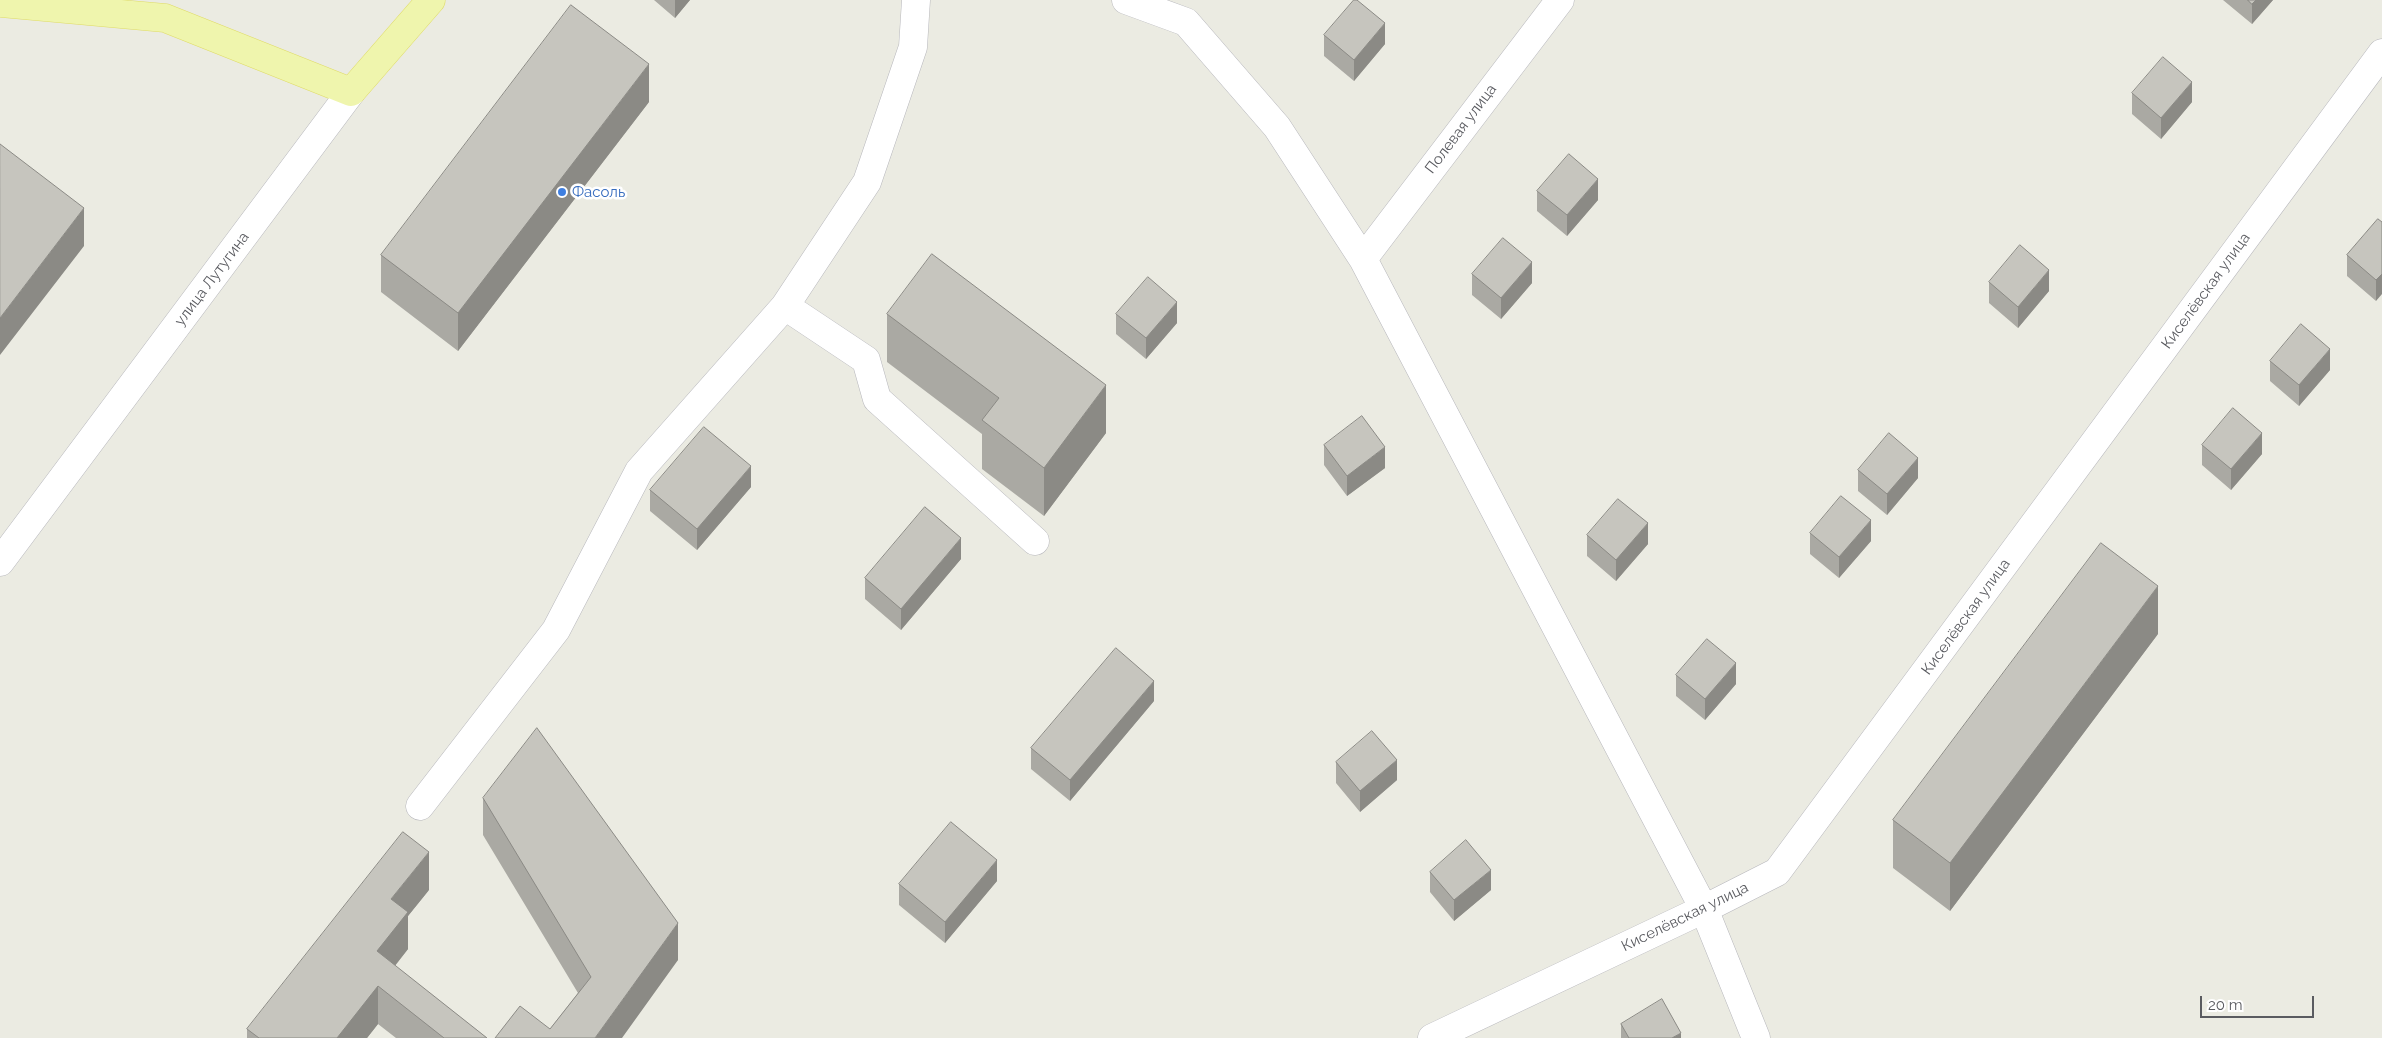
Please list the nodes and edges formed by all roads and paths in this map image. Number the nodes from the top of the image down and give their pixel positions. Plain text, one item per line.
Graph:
1 (431, 0) edge
2 (916, 0) edge
3 (1126, 0) edge
4 (1560, 0) edge
5 (0, 3) edge
6 (2382, 53) edge
7 (351, 92) junction
8 (1362, 259) junction
9 (785, 306) junction
10 (1035, 541) dead end
11 (0, 562) edge
12 (420, 806) dead end
13 (1704, 909) junction
14 (1432, 1038) edge
15 (1756, 1038) edge

1 - 7 main road, улица Лутугина
2 - 9 street
3 - 8 street
4 - 8 street, Полевая улица
5 - 7 main road
6 - 13 street, Киселёвская улица
7 - 11 street, улица Лутугина
8 - 13 street
9 - 10 street
9 - 12 street
13 - 14 street, Киселёвская улица
13 - 15 street

